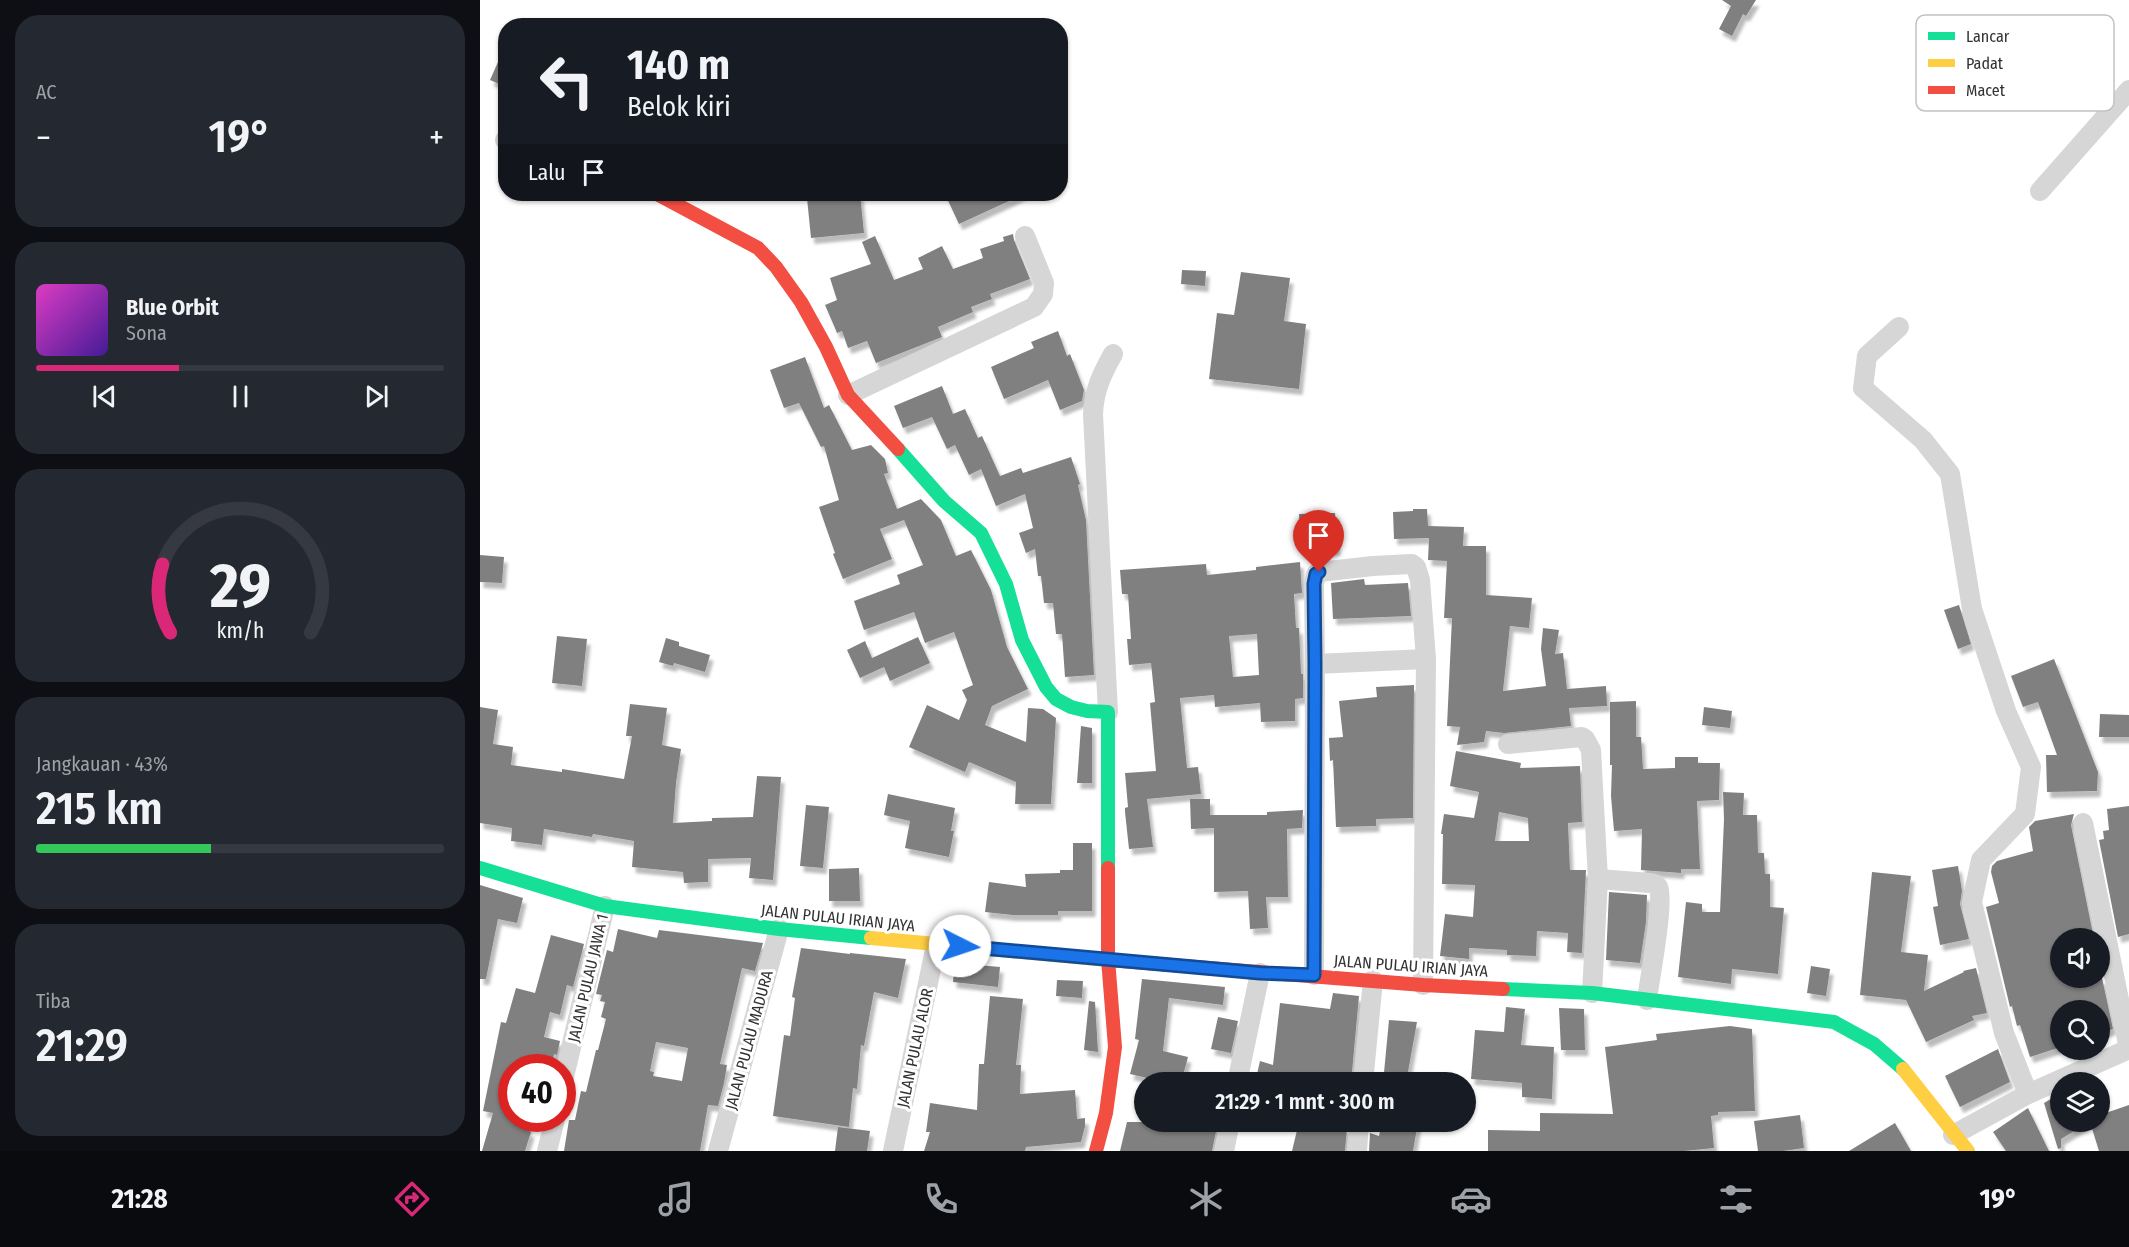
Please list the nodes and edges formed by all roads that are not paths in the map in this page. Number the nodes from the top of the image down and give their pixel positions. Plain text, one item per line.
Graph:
1 (2129, 90) edge
2 (2114, 107) edge
3 (2110, 111) edge
4 (2040, 191) dead end
5 (670, 201) edge
6 (1024, 236) dead end
7 (1899, 327) dead end
8 (1113, 354) dead end
9 (848, 396) junction
10 (1426, 659) junction
11 (1315, 664) junction
12 (1108, 712) junction
13 (1508, 744) dead end
14 (2083, 823) dead end
15 (480, 868) edge
16 (1598, 879) junction
17 (605, 906) junction
18 (779, 929) junction
19 (936, 945) junction
20 (1108, 958) junction
21 (1260, 973) junction
22 (1314, 975) junction
23 (1373, 980) junction
24 (1423, 985) junction
25 (1592, 993) junction
26 (1647, 1000) junction
27 (2129, 1049) edge
28 (569, 1054) edge
29 (1240, 1072) edge
30 (1364, 1072) edge
31 (2028, 1094) junction
32 (552, 1132) edge
33 (1228, 1132) edge
34 (1358, 1132) edge
35 (1953, 1135) junction
36 (547, 1151) edge
37 (718, 1151) edge
38 (892, 1151) edge
39 (1096, 1151) edge
40 (1225, 1151) edge
41 (1357, 1151) edge
42 (1968, 1151) edge

1 - 2 street
3 - 4 street
5 - 9 street
6 - 9 street
7 - 31 street
8 - 12 street
9 - 12 street
10 - 11 street
10 - 11 street
10 - 24 street
11 - 22 street
12 - 20 street
13 - 16 street
14 - 27 street
15 - 17 street, JALAN PULAU IRIAN JAYA
16 - 25 street
16 - 26 street
17 - 18 street, JALAN PULAU IRIAN JAYA
17 - 28 street, JALAN PULAU JAWA 1
18 - 19 street, JALAN PULAU IRIAN JAYA
18 - 37 street, JALAN PULAU MADURA
19 - 20 street, JALAN PULAU IRIAN JAYA
19 - 38 street, JALAN PULAU ALOR
20 - 21 street, JALAN PULAU IRIAN JAYA
20 - 39 street
21 - 22 street, JALAN PULAU IRIAN JAYA
21 - 29 street
22 - 23 street, JALAN PULAU IRIAN JAYA
23 - 24 street, JALAN PULAU IRIAN JAYA
23 - 30 street
24 - 25 street, JALAN PULAU IRIAN JAYA
25 - 26 street, JALAN PULAU IRIAN JAYA
26 - 35 street, JALAN PULAU IRIAN JAYA
27 - 31 street
31 - 35 street
32 - 36 street
33 - 40 street
34 - 41 street
35 - 42 street, JALAN PULAU IRIAN JAYA

